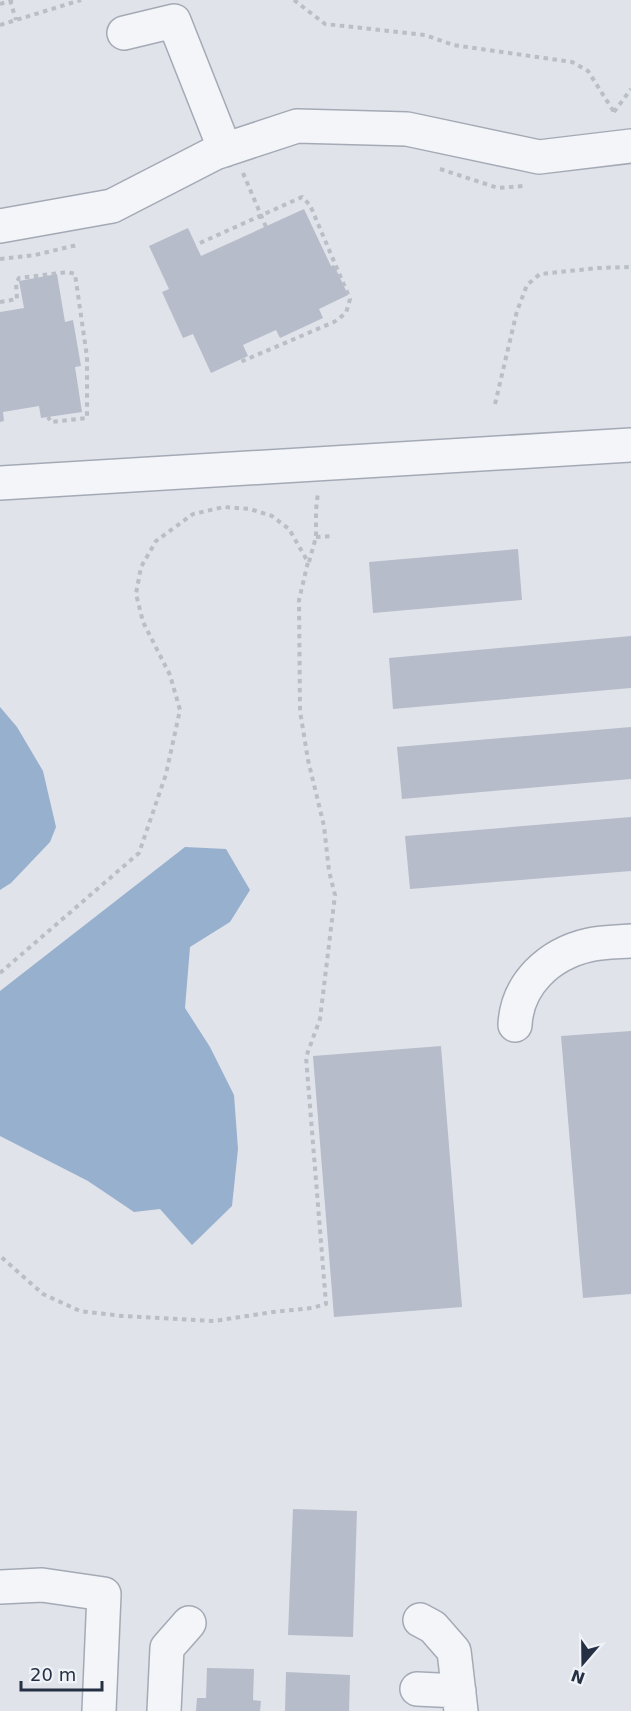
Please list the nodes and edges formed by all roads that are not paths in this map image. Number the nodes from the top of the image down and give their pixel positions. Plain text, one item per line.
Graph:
1 (124, 33) dead end
2 (631, 146) edge
3 (238, 164) junction
4 (0, 226) edge
5 (631, 445) edge
6 (0, 483) edge
7 (631, 941) edge
8 (515, 1025) dead end
9 (0, 1587) edge
10 (420, 1620) dead end
11 (189, 1623) dead end
12 (417, 1689) dead end
13 (460, 1701) edge
14 (99, 1711) edge
15 (164, 1711) edge

1 - 3 street
2 - 3 street
3 - 4 street
5 - 6 street
7 - 8 street
9 - 14 street
10 - 13 street
11 - 15 street
12 - 13 street

